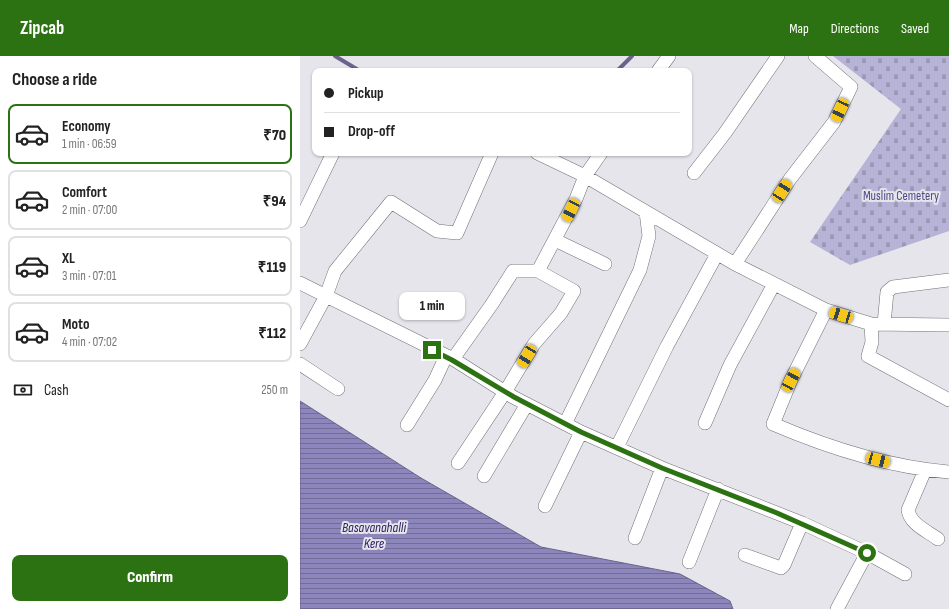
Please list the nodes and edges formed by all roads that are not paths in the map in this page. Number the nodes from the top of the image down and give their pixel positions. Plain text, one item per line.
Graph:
1 (669, 56) edge
2 (778, 56) edge
3 (815, 56) edge
4 (660, 68) edge
5 (332, 156) edge
6 (491, 156) edge
7 (543, 156) edge
8 (599, 156) edge
9 (694, 173) dead end
10 (585, 176) junction
11 (646, 212) junction
12 (300, 221) edge
13 (556, 240) junction
14 (717, 254) junction
15 (605, 264) dead end
16 (735, 264) junction
17 (538, 271) junction
18 (949, 280) edge
19 (300, 283) edge
20 (774, 284) junction
21 (326, 296) junction
22 (826, 310) junction
23 (877, 324) junction
24 (949, 324) edge
25 (300, 344) edge
26 (449, 358) junction
27 (300, 364) edge
28 (338, 389) dead end
29 (505, 392) junction
30 (949, 400) edge
31 (527, 404) junction
32 (705, 423) dead end
33 (565, 424) junction
34 (407, 425) dead end
35 (581, 432) junction
36 (617, 447) junction
37 (458, 463) dead end
38 (662, 468) junction
39 (926, 470) junction
40 (949, 472) edge
41 (484, 476) dead end
42 (718, 489) junction
43 (545, 506) dead end
44 (802, 523) junction
45 (635, 538) dead end
46 (938, 539) dead end
47 (867, 553) junction
48 (745, 555) dead end
49 (689, 562) dead end
50 (905, 574) dead end
51 (837, 609) edge

1 - 4 street
2 - 9 street
3 - 16 street
5 - 12 street
6 - 21 street
7 - 10 street
8 - 10 street
10 - 11 street
10 - 13 street
11 - 14 street
11 - 33 street
13 - 15 street
13 - 17 street
14 - 16 street
14 - 36 street
16 - 20 street
17 - 26 street
17 - 29 street
18 - 23 street
19 - 21 street
20 - 22 street
20 - 32 street
21 - 25 street
21 - 26 street
22 - 23 street
22 - 39 street
23 - 24 street
23 - 30 street
26 - 29 street
26 - 34 street
27 - 28 street
29 - 31 street
29 - 37 street
31 - 33 street
31 - 41 street
33 - 35 street
35 - 36 street
35 - 43 street
36 - 38 street
38 - 42 street
38 - 45 street
39 - 40 street
39 - 46 street
42 - 44 street
42 - 49 street
44 - 47 street
44 - 48 street
47 - 50 street
47 - 51 street

